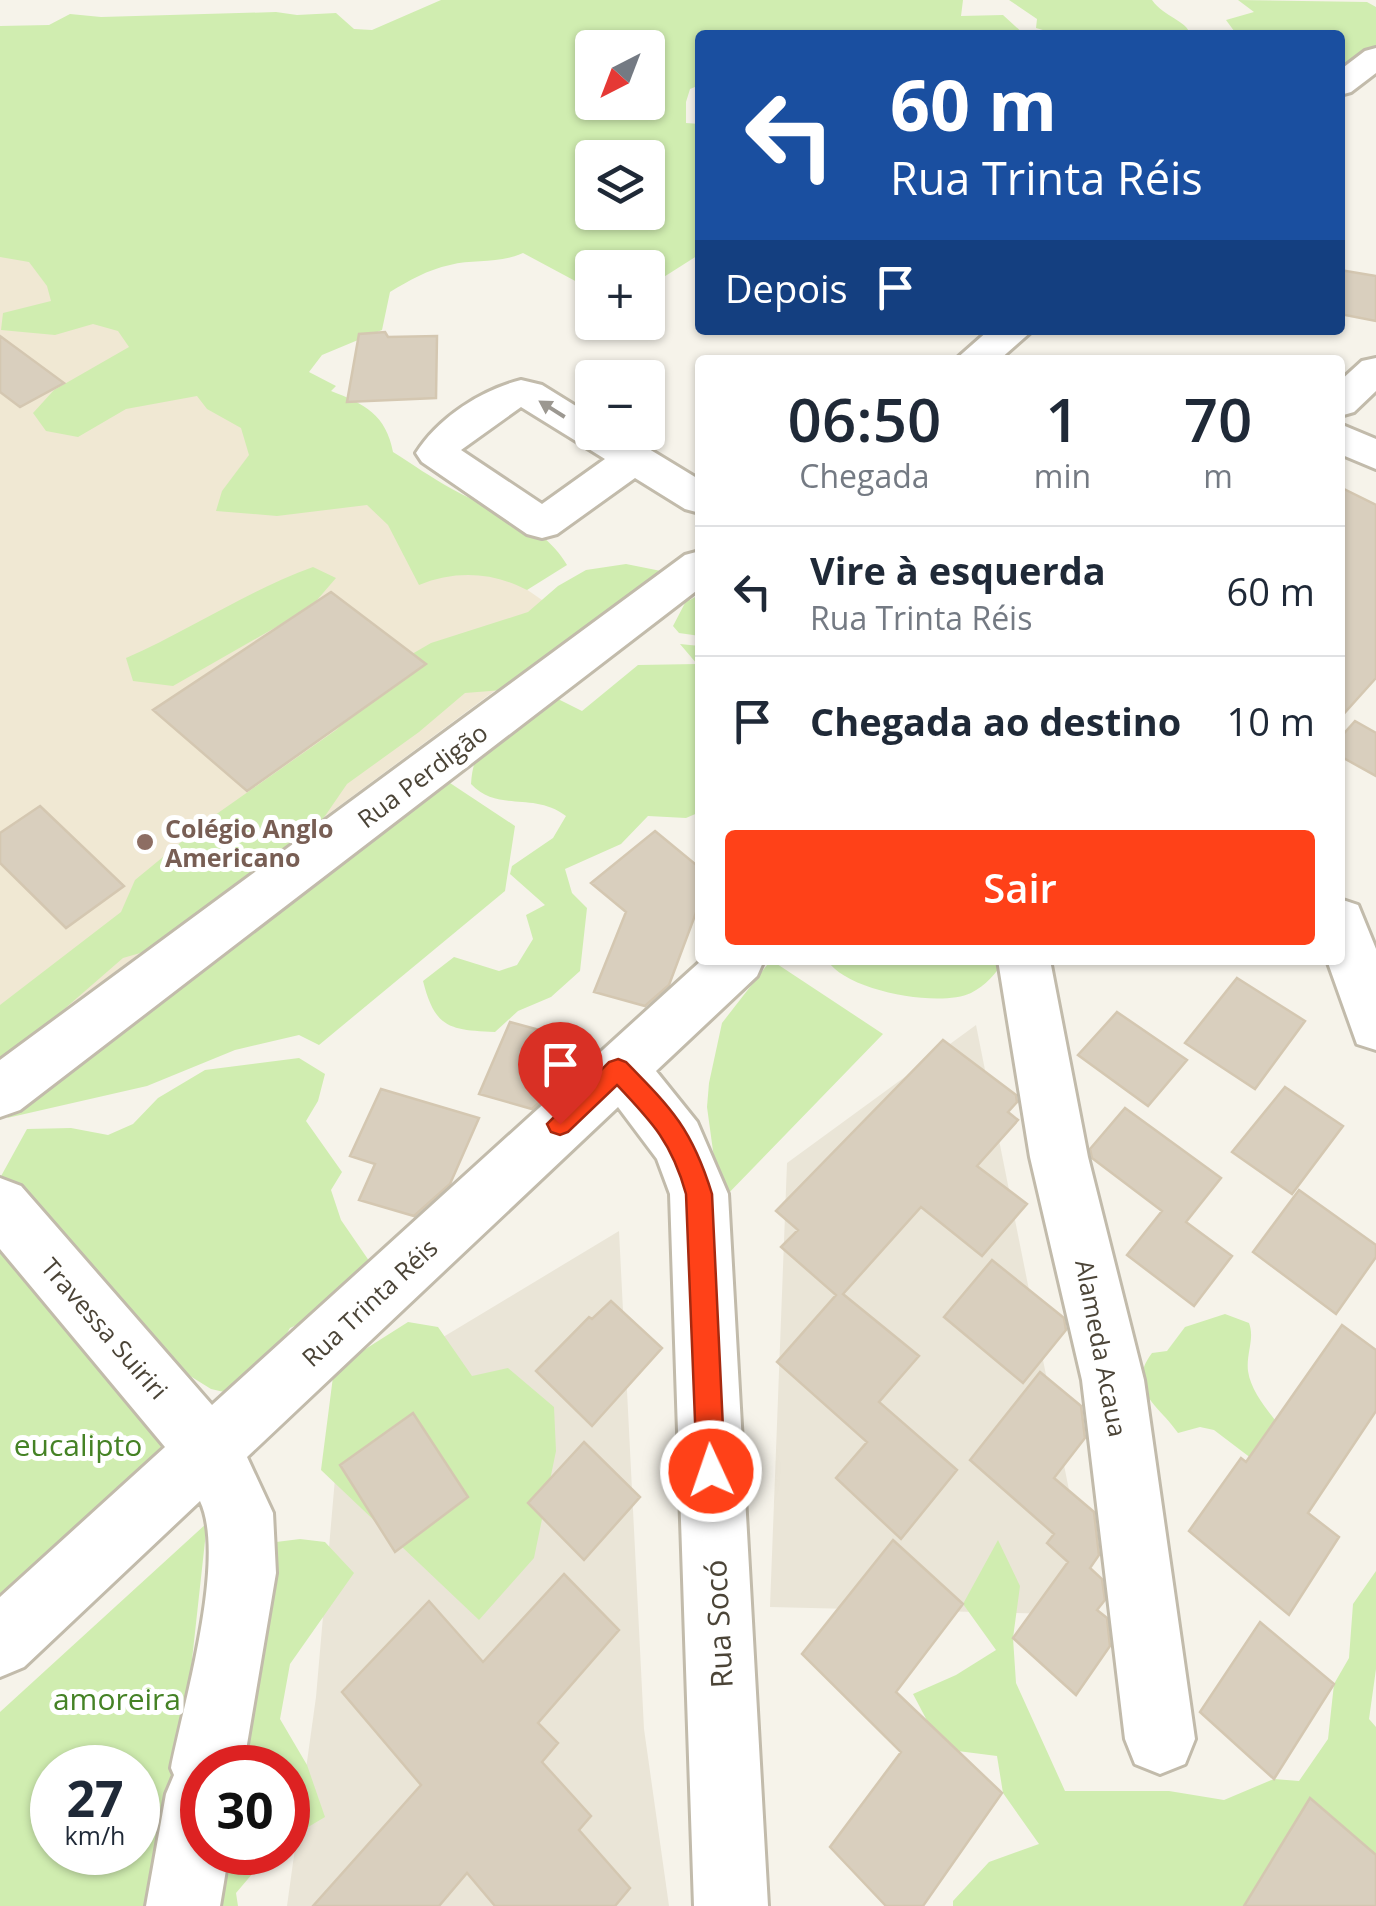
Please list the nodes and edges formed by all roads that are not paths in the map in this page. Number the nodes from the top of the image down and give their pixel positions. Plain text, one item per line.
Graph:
1 (1376, 58) edge
2 (1345, 81) edge
3 (1007, 335) edge
4 (981, 355) edge
5 (1376, 370) edge
6 (1345, 398) edge
7 (1345, 440) edge
8 (1376, 456) edge
9 (633, 459) dead end
10 (695, 495) edge
11 (695, 570) edge
12 (1345, 935) edge
13 (732, 965) edge
14 (1025, 965) edge
15 (1376, 1026) edge
16 (618, 1069) junction
17 (0, 1092) edge
18 (0, 1205) edge
19 (210, 1451) junction
20 (0, 1643) edge
21 (1160, 1739) dead end
22 (211, 1745) edge
23 (188, 1875) edge
24 (183, 1906) edge
25 (730, 1906) edge

1 - 2 street
3 - 4 street
5 - 6 street
7 - 8 street
9 - 10 street
11 - 17 street, Rua Perdigão
12 - 15 street
13 - 16 street, Rua Trinta Réis
14 - 21 street, Alameda Acaua
16 - 19 street, Rua Trinta Réis
16 - 25 street, Rua Socó
18 - 19 street, Travessa Suiriri
19 - 20 street, Rua Trinta Réis
19 - 22 street, Travessa Suiriri
23 - 24 street

